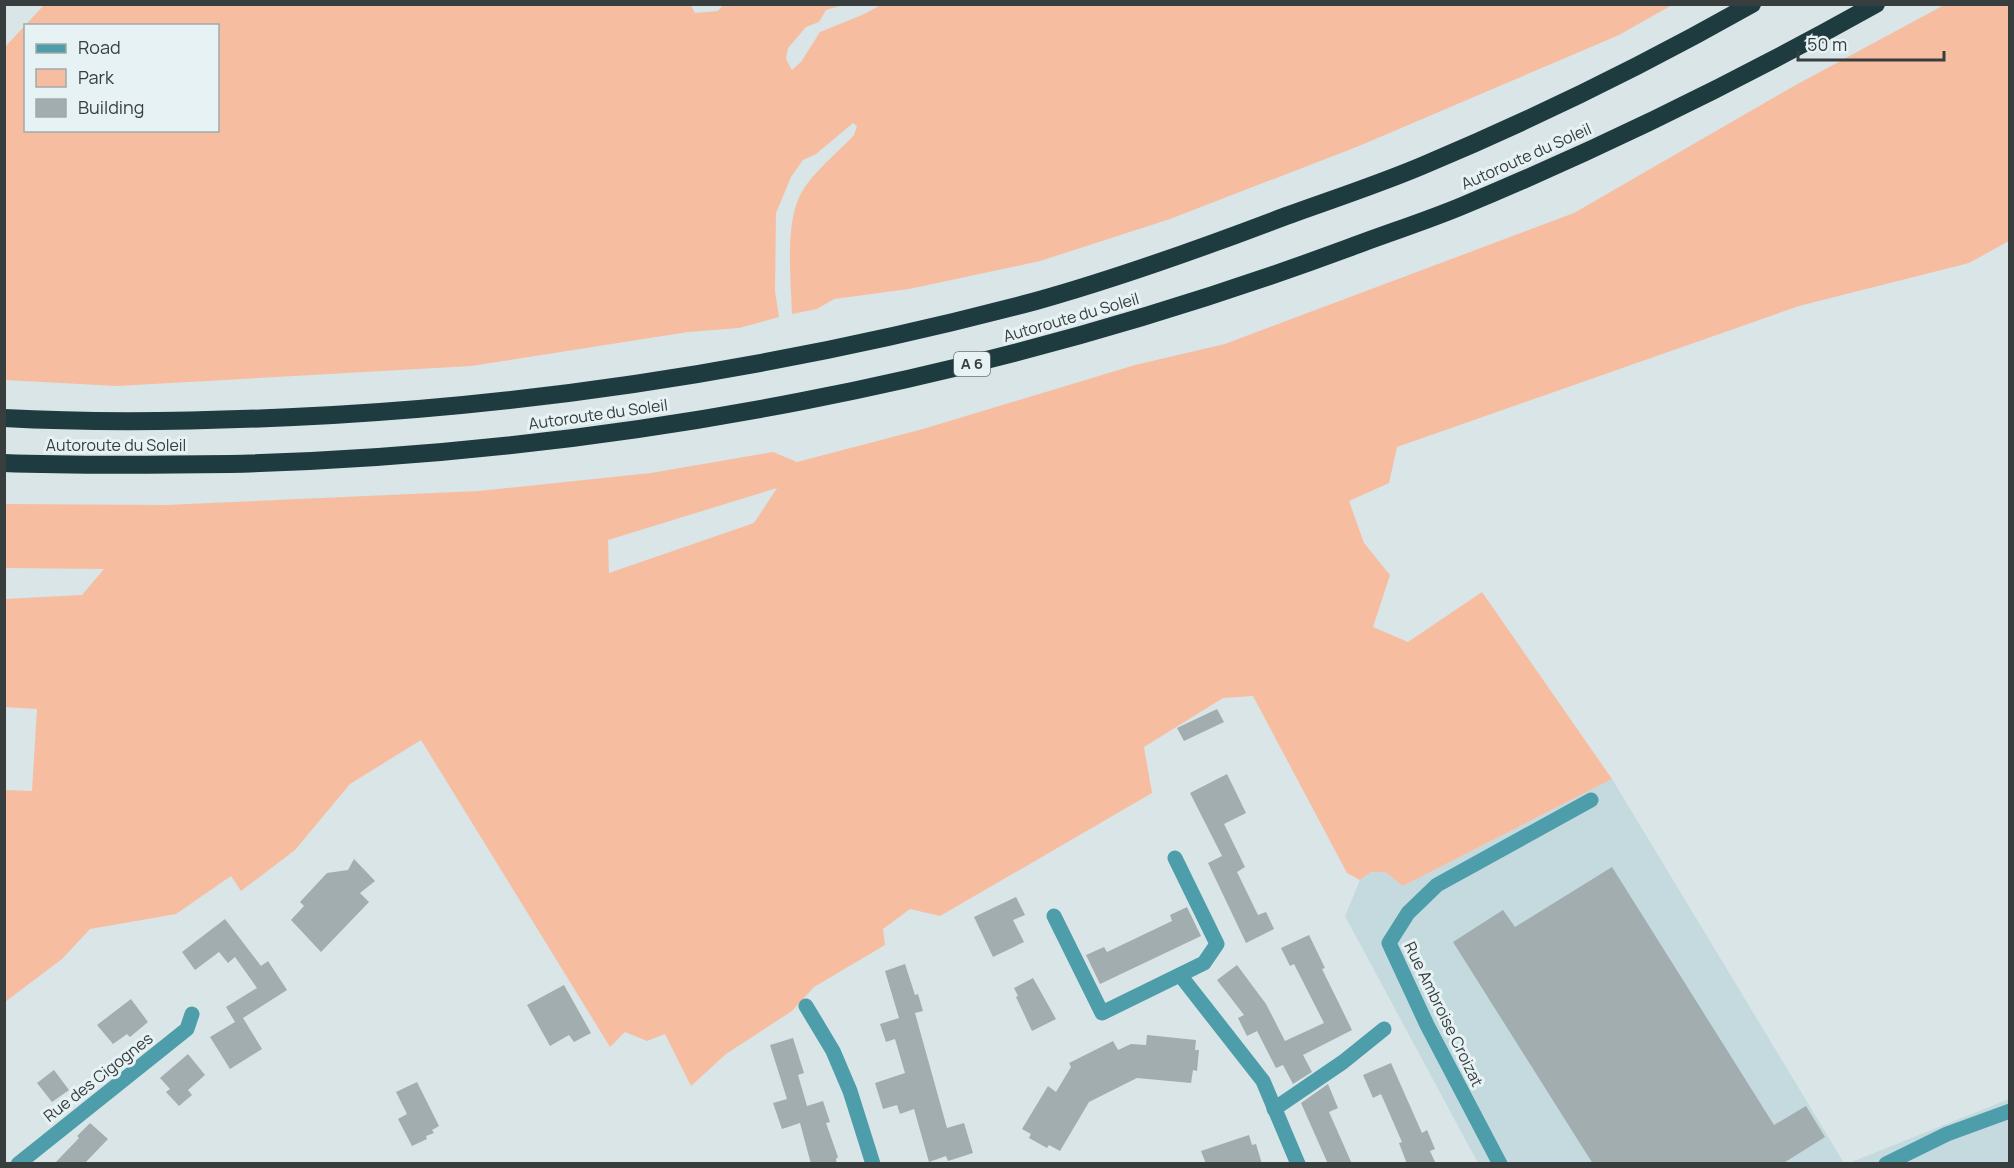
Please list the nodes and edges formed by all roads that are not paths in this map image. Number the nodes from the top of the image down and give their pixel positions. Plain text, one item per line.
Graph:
1 (1752, 4) edge
2 (1876, 4) edge
3 (4, 418) edge
4 (4, 463) edge
5 (1591, 800) dead end
6 (1175, 858) dead end
7 (1054, 916) dead end
8 (1180, 975) junction
9 (806, 1006) dead end
10 (192, 1014) dead end
11 (1384, 1029) dead end
12 (1274, 1109) junction
13 (2010, 1111) edge
14 (18, 1164) edge
15 (873, 1164) edge
16 (1298, 1164) edge
17 (1500, 1164) edge
18 (1886, 1164) edge

1 - 3 highway, Autoroute du Soleil
2 - 4 highway, Autoroute du Soleil / A 6
5 - 17 street, Rue Ambroise Croizat
6 - 8 street
7 - 8 street
8 - 12 street
9 - 15 street
10 - 14 street, Rue des Cigognes
11 - 12 street
12 - 16 street
13 - 18 street

